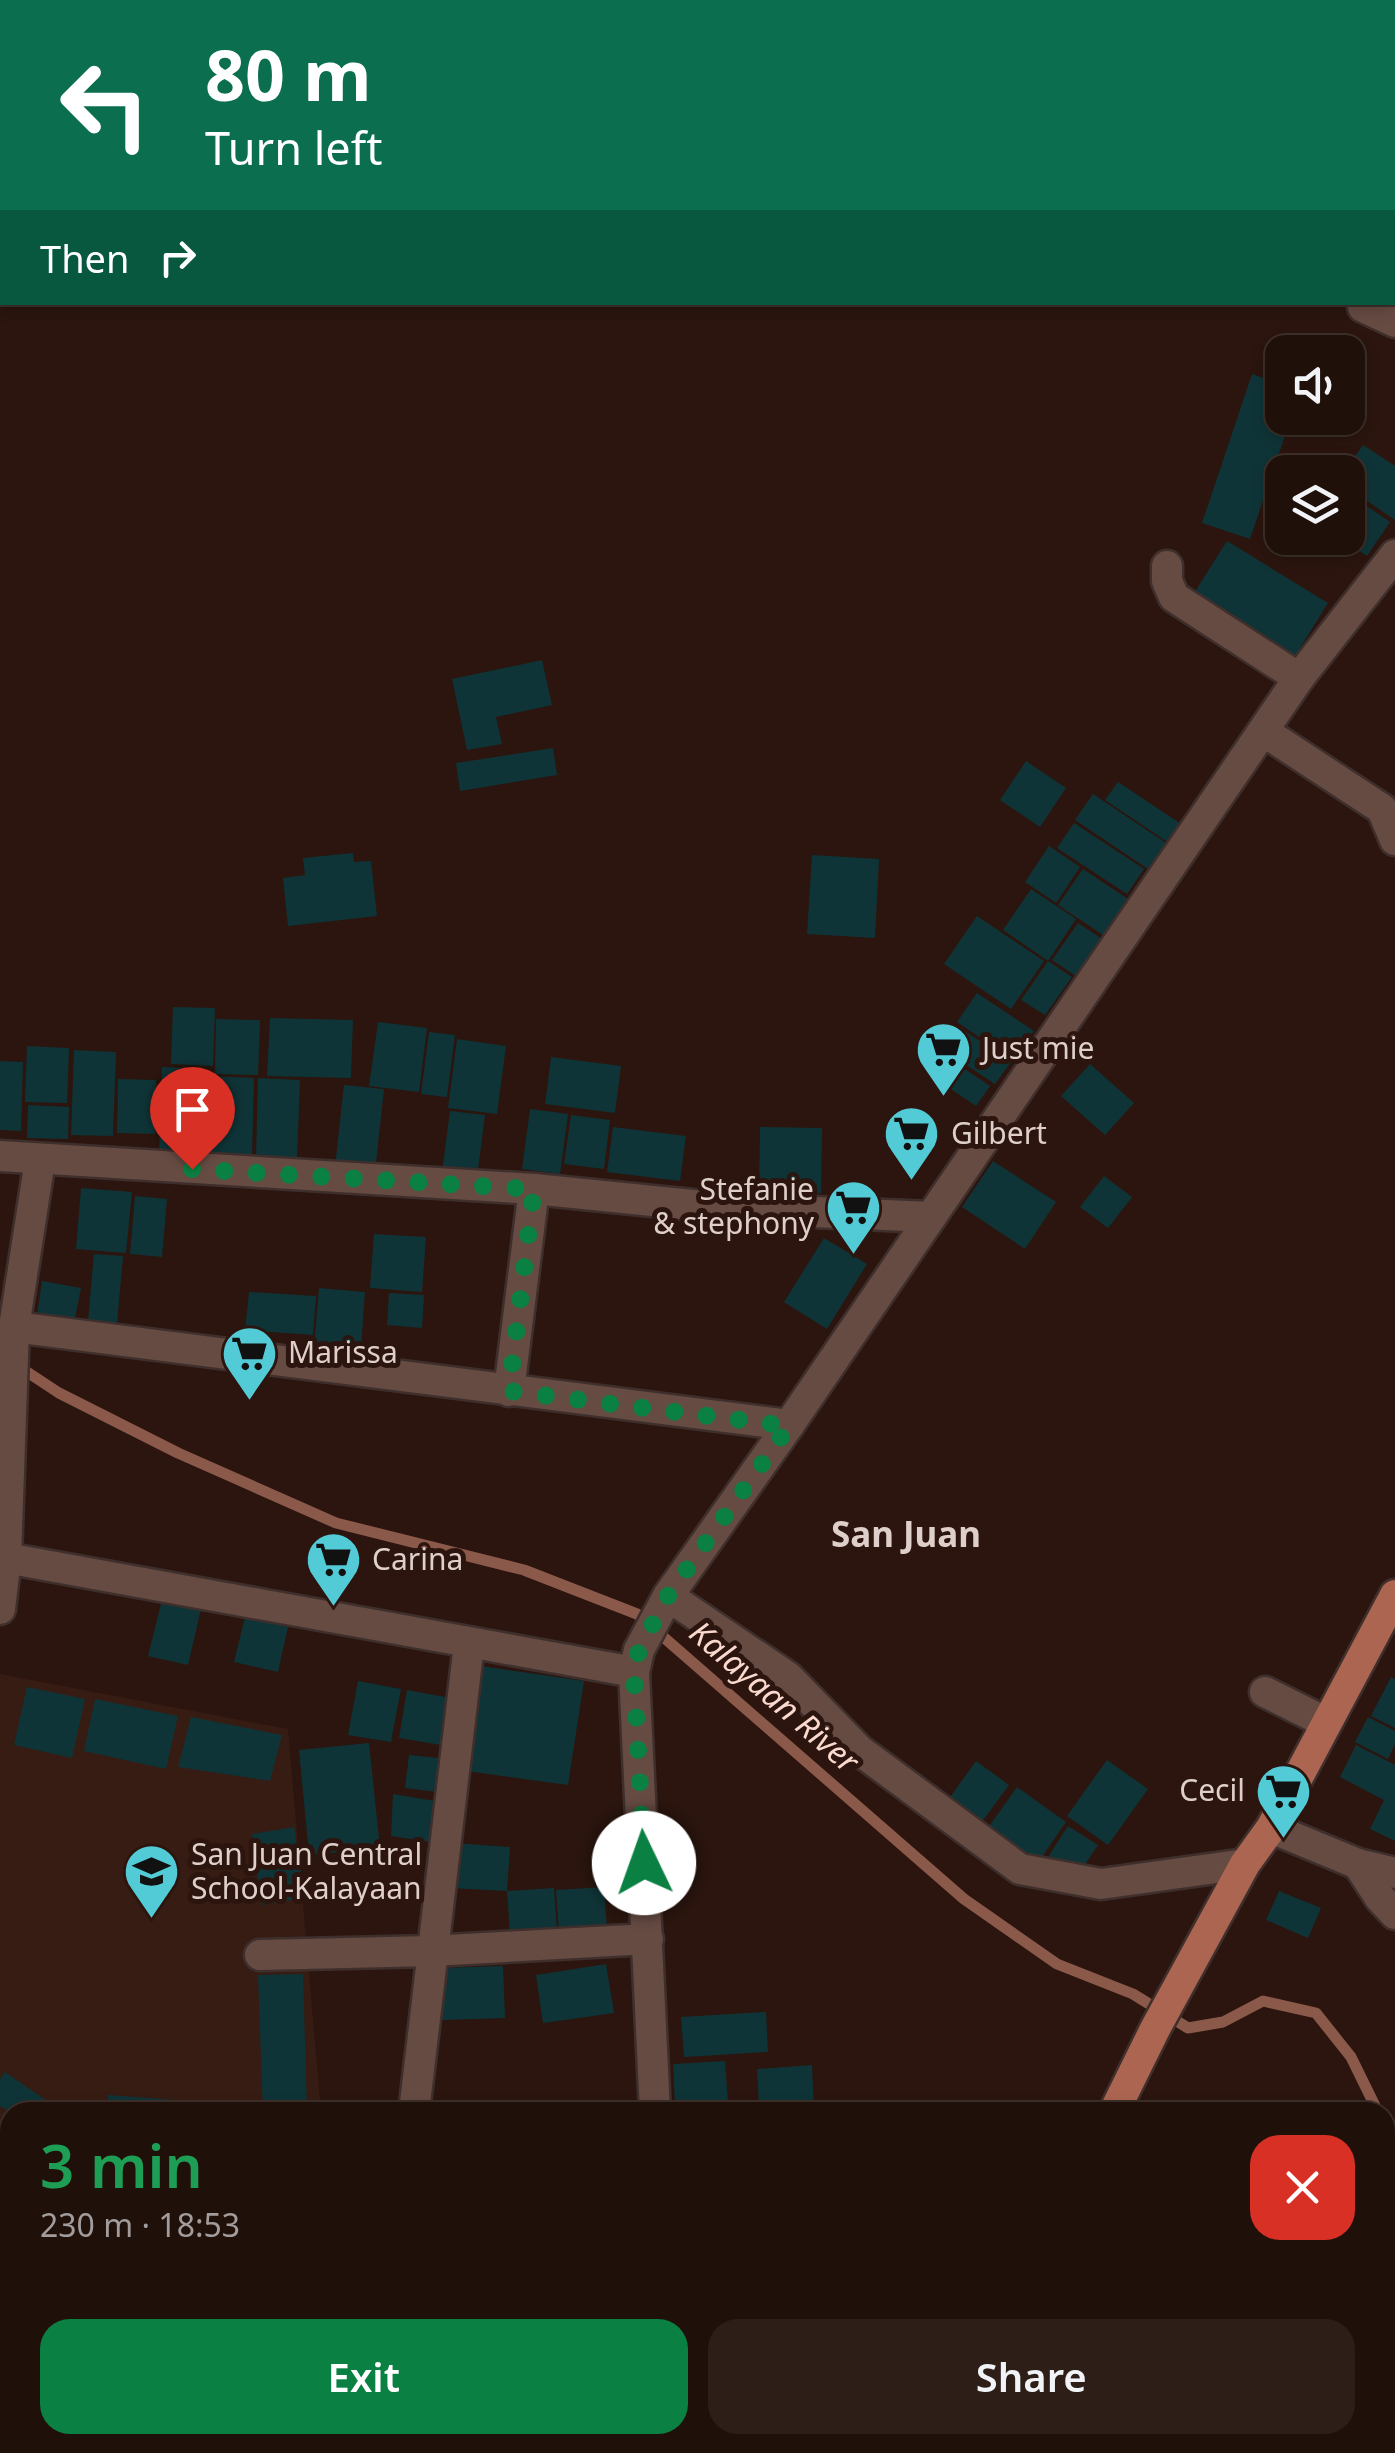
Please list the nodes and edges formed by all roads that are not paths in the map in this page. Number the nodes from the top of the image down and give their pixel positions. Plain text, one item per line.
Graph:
1 (1362, 306) dead end
2 (1395, 322) edge
3 (1395, 555) edge
4 (1167, 566) dead end
5 (1299, 678) junction
6 (1263, 731) junction
7 (1395, 840) edge
8 (0, 1156) edge
9 (40, 1160) junction
10 (534, 1189) junction
11 (931, 1217) junction
12 (13, 1343) junction
13 (509, 1391) junction
14 (789, 1426) junction
15 (6, 1558) junction
16 (1395, 1595) edge
17 (666, 1600) junction
18 (0, 1609) edge
19 (468, 1644) junction
20 (637, 1661) junction
21 (1265, 1692) dead end
22 (1324, 1722) junction
23 (1271, 1828) junction
24 (1246, 1864) junction
25 (1358, 1864) junction
26 (1395, 1873) edge
27 (1395, 1914) edge
28 (648, 1939) junction
29 (430, 1951) junction
30 (260, 1955) dead end
31 (415, 2102) edge
32 (655, 2102) edge
33 (1119, 2102) edge

1 - 2 street
3 - 5 street
4 - 5 street
5 - 6 street
6 - 7 street
6 - 11 street
8 - 9 street
9 - 10 street
9 - 12 street
10 - 11 street
10 - 13 street
11 - 14 street
12 - 13 street
12 - 15 street
13 - 14 street
14 - 17 street
15 - 18 street
15 - 19 street
16 - 22 main road
17 - 20 street
17 - 24 street
19 - 20 street
19 - 29 street
20 - 28 street
21 - 22 street
22 - 23 main road
23 - 24 main road
23 - 25 street
24 - 33 main road
25 - 26 street
25 - 27 street
28 - 29 street
28 - 32 street
29 - 30 street
29 - 31 street

